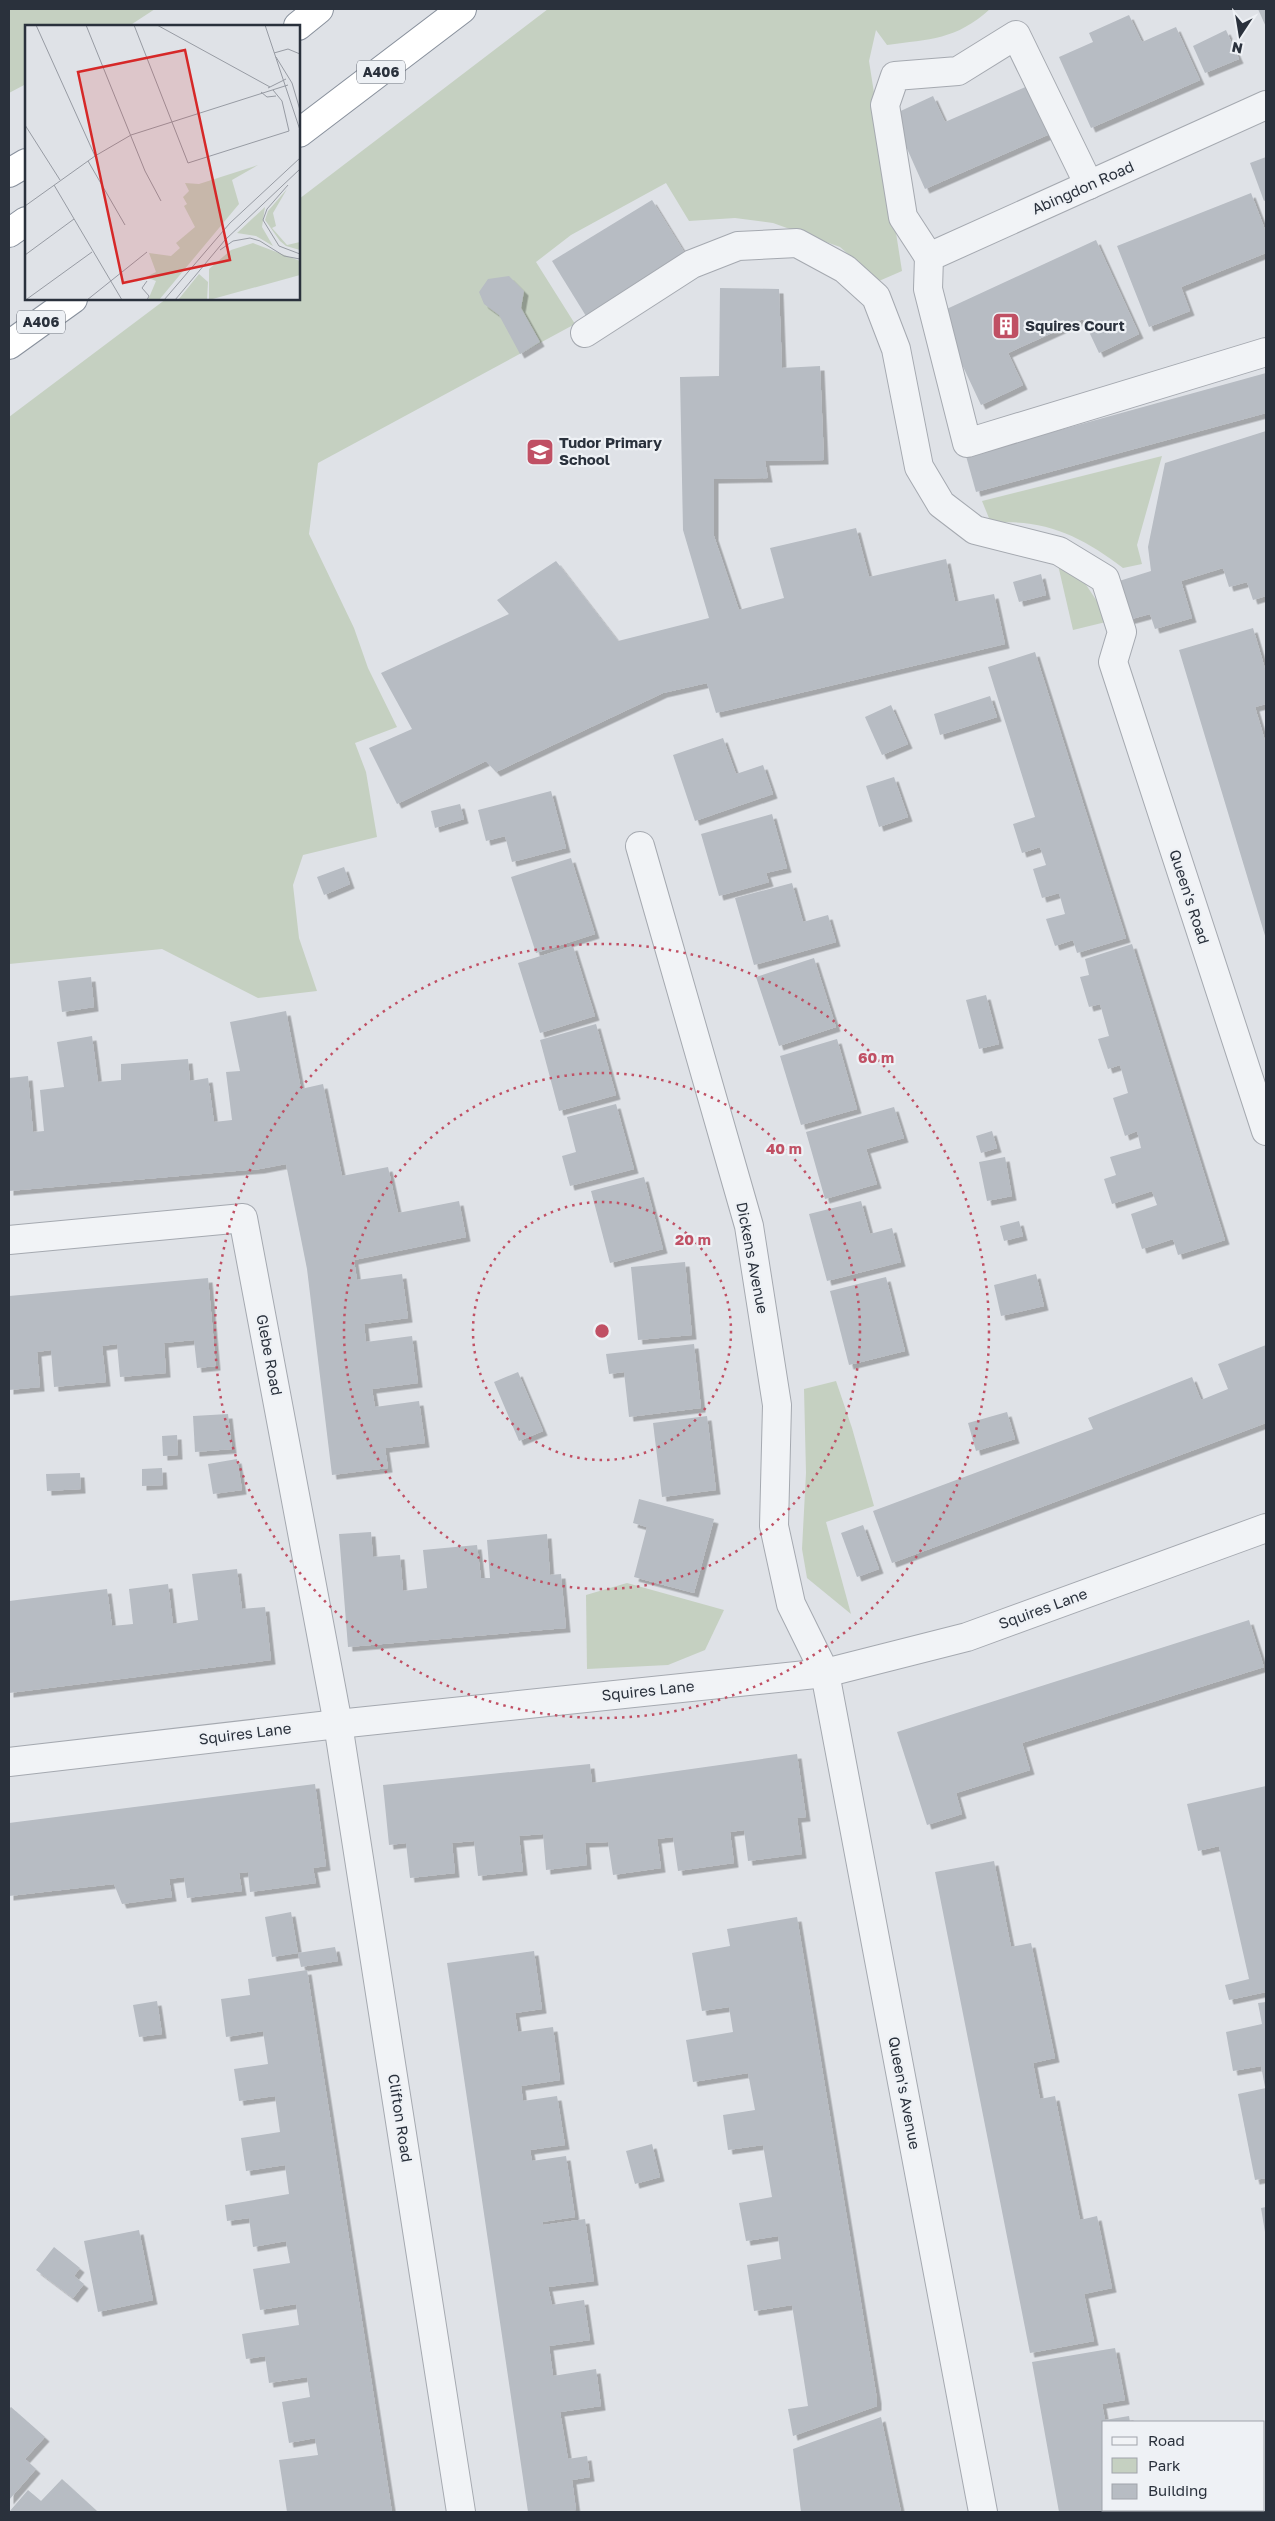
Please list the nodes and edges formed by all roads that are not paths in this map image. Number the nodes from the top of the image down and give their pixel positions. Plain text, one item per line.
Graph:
1 (319, 9) edge
2 (462, 9) edge
3 (299, 25) edge
4 (1266, 106) edge
5 (300, 132) edge
6 (25, 164) edge
7 (9, 173) edge
8 (1089, 185) junction
9 (25, 222) edge
10 (9, 233) edge
11 (929, 257) junction
12 (73, 300) edge
13 (585, 333) dead end
14 (9, 345) edge
15 (1266, 352) edge
16 (640, 846) dead end
17 (1266, 1131) edge
18 (9, 1240) edge
19 (1266, 1528) edge
20 (825, 1673) junction
21 (338, 1724) junction
22 (9, 1762) edge
23 (461, 2512) edge
24 (982, 2512) edge

1 - 3 highway
2 - 5 highway, A406
4 - 8 street, Abingdon Road
6 - 7 highway
8 - 11 street, Abingdon Road
8 - 11 street
9 - 10 highway
11 - 15 street
12 - 14 highway, A406
13 - 17 street, Queen's Road
16 - 20 street, Dickens Avenue
18 - 21 street, Glebe Road
19 - 20 street, Squires Lane
20 - 21 street, Squires Lane
20 - 24 street, Queen's Avenue
21 - 22 street, Squires Lane
21 - 23 street, Clifton Road

